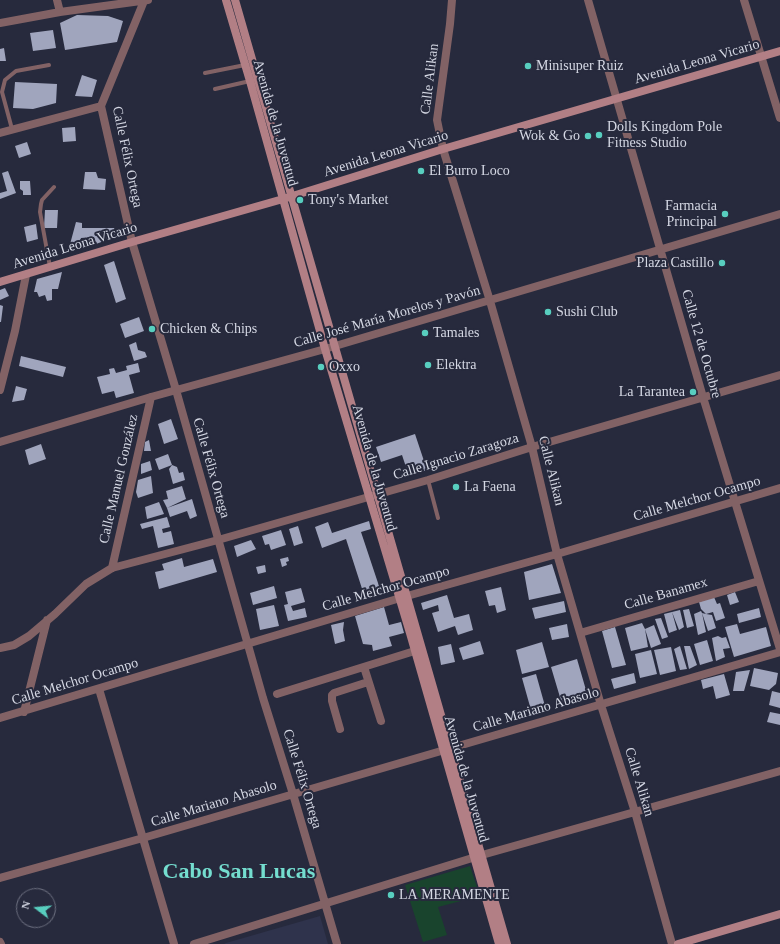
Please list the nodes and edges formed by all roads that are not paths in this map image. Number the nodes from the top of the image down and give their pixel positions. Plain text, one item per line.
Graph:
1 (56, 0) edge
2 (147, 0) edge
3 (226, 0) edge
4 (235, 0) edge
5 (452, 0) edge
6 (588, 0) edge
7 (744, 0) edge
8 (60, 12) junction
9 (0, 22) edge
10 (780, 51) edge
11 (762, 57) junction
12 (49, 65) dead end
13 (245, 65) junction
14 (205, 74) dead end
15 (250, 81) junction
16 (214, 88) dead end
17 (616, 99) junction
18 (101, 106) junction
19 (780, 118) edge
20 (12, 130) junction
21 (0, 133) edge
22 (443, 150) junction
23 (54, 187) dead end
24 (292, 196) junction
25 (282, 199) junction
26 (780, 214) edge
27 (132, 242) junction
28 (660, 249) junction
29 (50, 267) junction
30 (26, 274) junction
31 (0, 282) edge
32 (490, 301) junction
33 (335, 346) junction
34 (325, 349) junction
35 (780, 375) edge
36 (0, 390) edge
37 (176, 390) junction
38 (152, 397) junction
39 (703, 397) junction
40 (0, 442) edge
41 (532, 447) junction
42 (428, 480) junction
43 (780, 488) edge
44 (373, 495) junction
45 (735, 503) junction
46 (438, 518) dead end
47 (218, 540) junction
48 (557, 554) junction
49 (112, 568) junction
50 (759, 581) junction
51 (403, 597) junction
52 (48, 620) junction
53 (580, 633) junction
54 (248, 644) junction
55 (0, 648) edge
56 (418, 649) junction
57 (780, 649) edge
58 (780, 652) edge
59 (364, 667) junction
60 (368, 682) junction
61 (99, 688) junction
62 (277, 694) dead end
63 (601, 705) junction
64 (24, 712) junction
65 (0, 718) edge
66 (381, 721) dead end
67 (340, 729) dead end
68 (447, 749) junction
69 (780, 771) edge
70 (293, 794) junction
71 (635, 812) junction
72 (143, 838) junction
73 (478, 856) junction
74 (0, 878) edge
75 (326, 903) junction
76 (780, 914) edge
77 (174, 944) edge
78 (194, 944) edge
79 (337, 944) edge
80 (499, 944) edge
81 (507, 944) edge
82 (672, 944) edge
83 (678, 944) edge

1 - 8 street
2 - 8 street
2 - 18 street, Calle Félix Ortega
3 - 13 street, Avenida de la Juventud
4 - 24 street, Avenida de la Juventud
5 - 22 street, Calle Alikan
6 - 17 street, Calle 12 de Octubre
7 - 11 street
8 - 9 street
10 - 11 street, Avenida Leona Vicario
11 - 17 street, Avenida Leona Vicario
11 - 19 street
12 - 20 lane
13 - 14 lane
13 - 15 street, Avenida de la Juventud
15 - 16 lane
15 - 25 street, Avenida de la Juventud
17 - 22 street, Avenida Leona Vicario
17 - 28 street, Calle 12 de Octubre
18 - 20 street
18 - 27 street, Calle Félix Ortega
20 - 21 street
22 - 24 street, Avenida Leona Vicario
22 - 32 street, Calle Alikan
23 - 29 lane
24 - 25 street, Avenida Leona Vicario
24 - 33 street, Avenida de la Juventud
25 - 27 street, Avenida Leona Vicario
25 - 34 street, Avenida de la Juventud
26 - 28 street, Calle José María Morelos y Pavón
27 - 29 street, Avenida Leona Vicario
27 - 37 street, Calle Félix Ortega
28 - 32 street, Calle José María Morelos y Pavón
28 - 39 street, Calle 12 de Octubre
29 - 30 street, Avenida Leona Vicario
30 - 31 street, Avenida Leona Vicario
30 - 36 street
32 - 33 street, Calle José María Morelos y Pavón
32 - 41 street, Calle Alikan
33 - 34 street, Calle José María Morelos y Pavón
33 - 44 street, Avenida de la Juventud
34 - 37 street, Calle José María Morelos y Pavón
34 - 44 street, Avenida de la Juventud
35 - 39 street, Calle Ignacio Zaragoza
37 - 38 street, Calle José María Morelos y Pavón
37 - 47 street, Calle Félix Ortega
38 - 40 street, Calle José María Morelos y Pavón
38 - 49 street, Calle Manuel González
39 - 41 street, Calle Ignacio Zaragoza
39 - 45 street, Calle 12 de Octubre
41 - 42 street, Calle Ignacio Zaragoza
41 - 48 street, Calle Alikan
42 - 44 street, Calle Ignacio Zaragoza
42 - 46 lane
43 - 45 street, Calle Melchor Ocampo
44 - 47 street, Calle Ignacio Zaragoza
44 - 51 street, Avenida de la Juventud
45 - 48 street, Calle Melchor Ocampo
45 - 50 street, Calle 12 de Octubre
47 - 49 street, Calle Ignacio Zaragoza
47 - 54 street, Calle Félix Ortega
48 - 51 street, Calle Melchor Ocampo
48 - 53 street, Calle Alikan
49 - 52 street, Calle Ignacio Zaragoza
50 - 53 street, Calle Banamex
50 - 57 street, Calle 12 de Octubre
51 - 54 street, Calle Melchor Ocampo
51 - 56 street, Avenida de la Juventud
52 - 55 street, Calle Ignacio Zaragoza
52 - 64 street
53 - 63 street, Calle Alikan
54 - 61 street, Calle Melchor Ocampo
54 - 70 street, Calle Félix Ortega
56 - 59 street
56 - 68 street, Avenida de la Juventud
58 - 63 street, Calle Mariano Abasolo
59 - 60 street
59 - 62 street
60 - 66 street
60 - 67 street
61 - 64 street, Calle Melchor Ocampo
61 - 72 street
63 - 68 street, Calle Mariano Abasolo
63 - 71 street, Calle Alikan
64 - 65 street, Calle Melchor Ocampo
68 - 70 street, Calle Mariano Abasolo
68 - 73 street, Avenida de la Juventud
69 - 71 street
70 - 72 street, Calle Mariano Abasolo
70 - 75 street, Calle Félix Ortega
71 - 73 street
71 - 82 street, Calle Alikan
72 - 74 street, Calle Mariano Abasolo
72 - 77 street
73 - 75 street
73 - 80 street, Avenida de la Juventud
73 - 81 street, Avenida de la Juventud
75 - 78 street
75 - 79 street, Calle Félix Ortega
76 - 83 street

